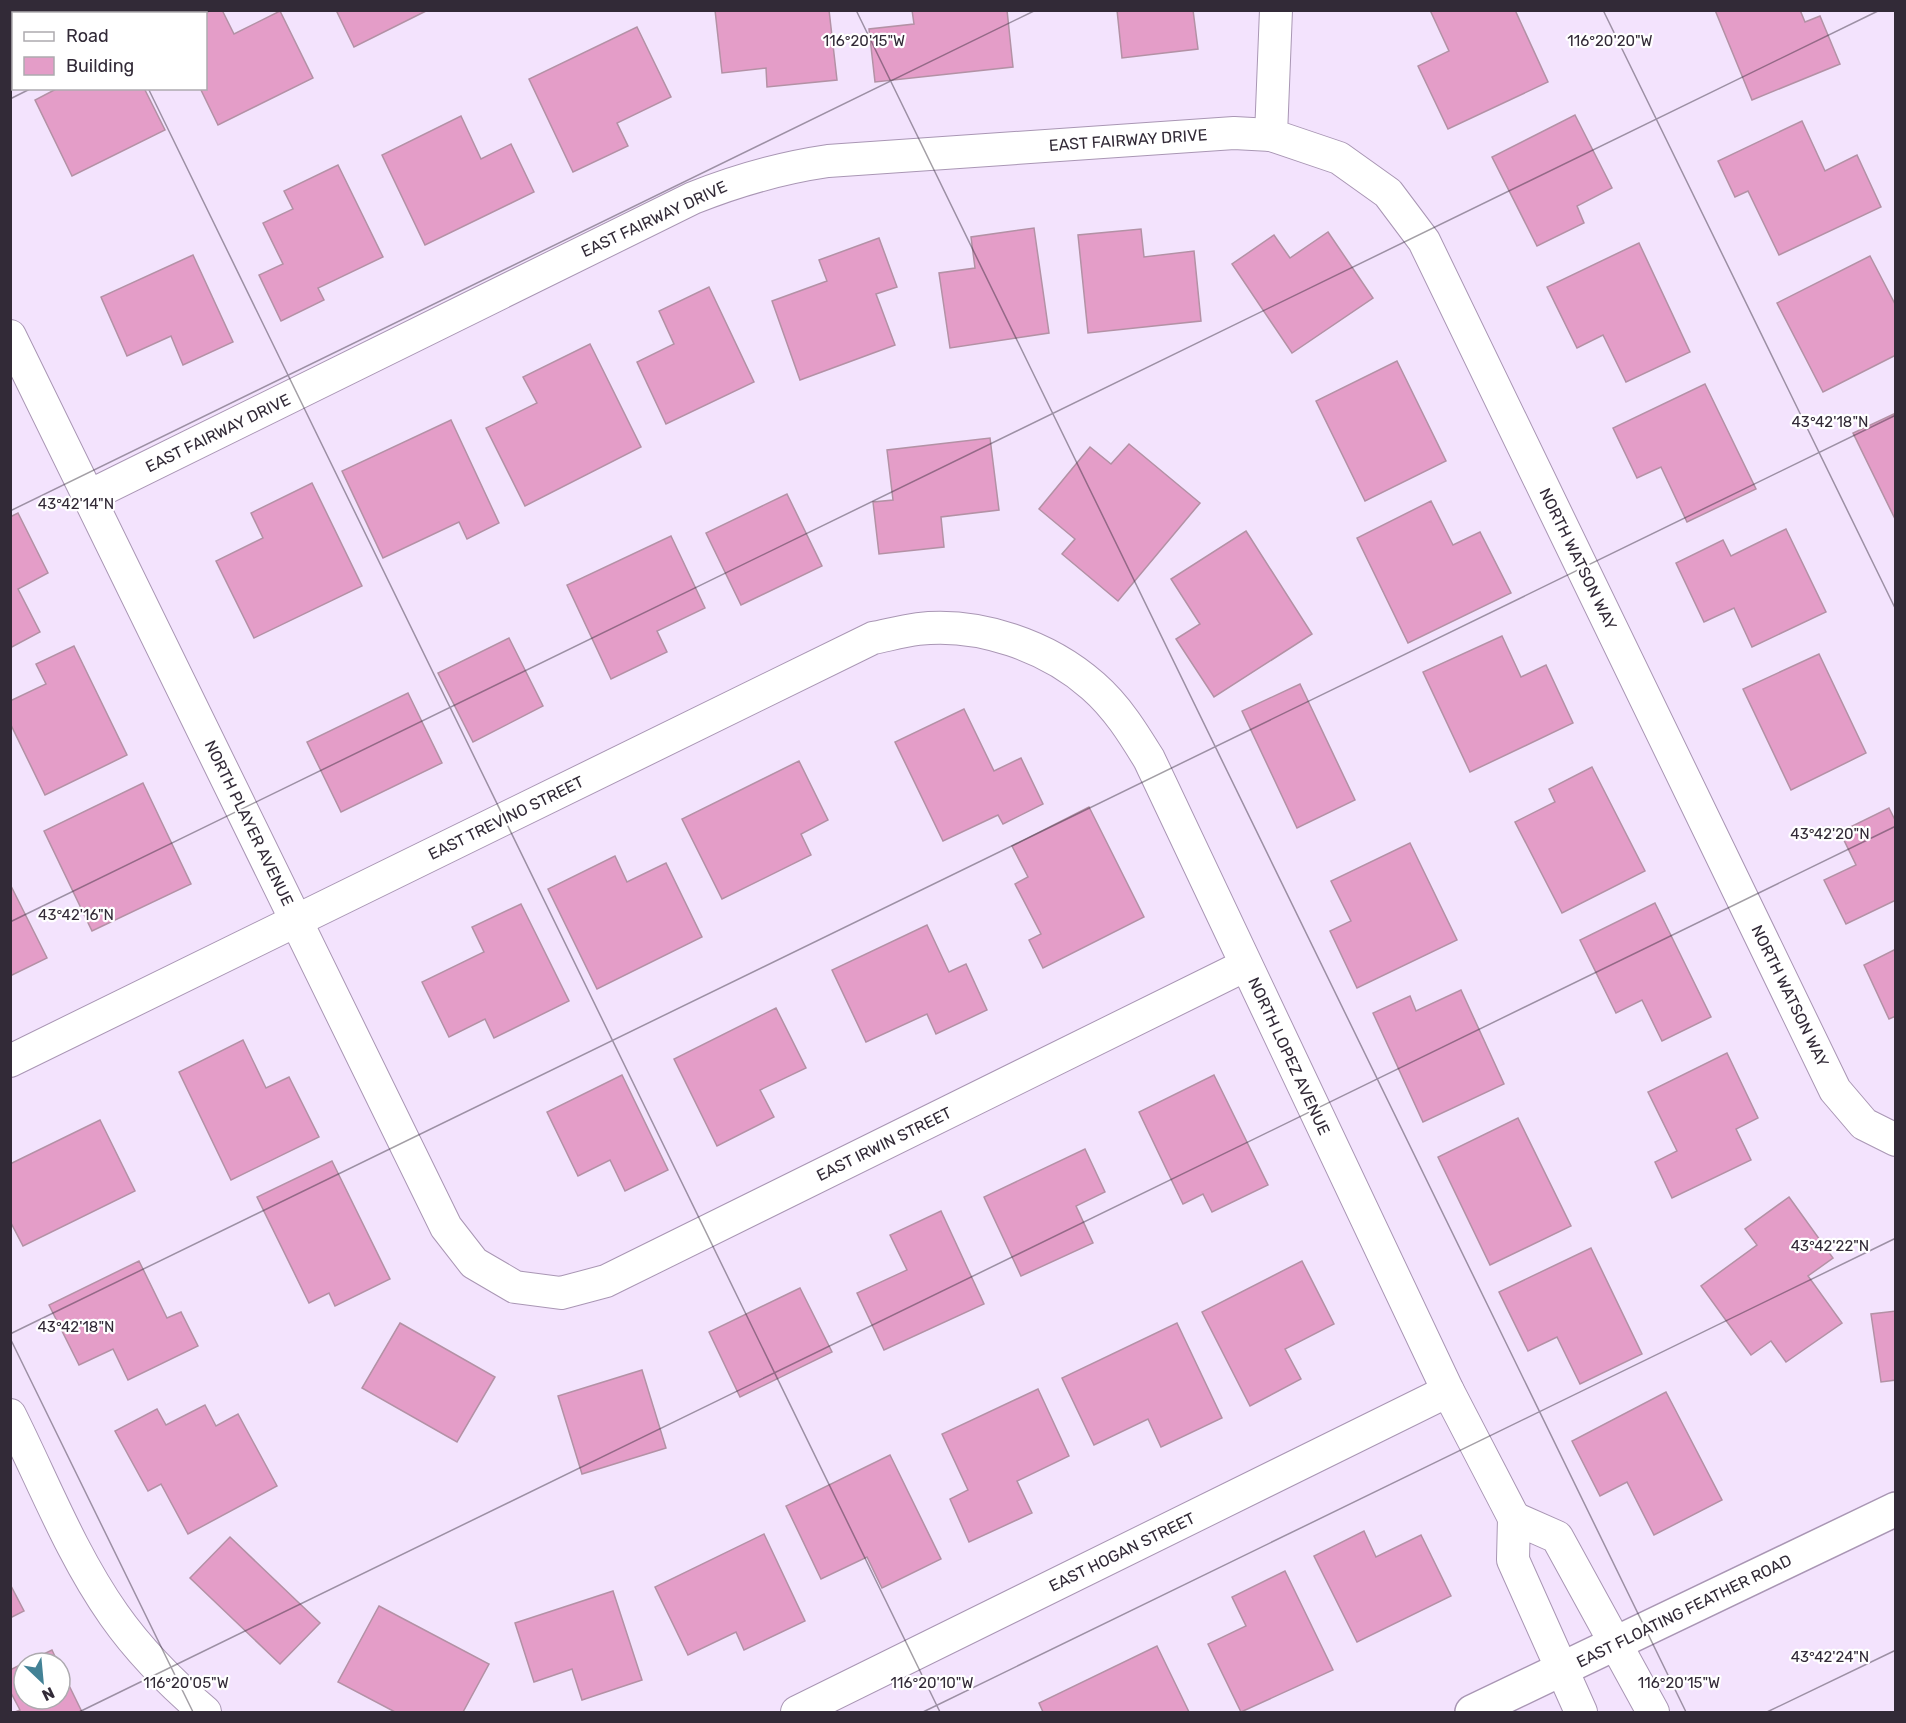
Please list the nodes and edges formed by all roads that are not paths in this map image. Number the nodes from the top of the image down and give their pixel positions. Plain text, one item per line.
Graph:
1 (1276, 10) edge
2 (1271, 135) junction
3 (10, 336) edge
4 (89, 496) junction
5 (1014, 640) joint
6 (297, 919) junction
7 (1246, 965) junction
8 (10, 1061) edge
9 (1896, 1140) edge
10 (515, 1287) joint
11 (1448, 1391) junction
12 (10, 1415) edge
13 (1896, 1509) edge
14 (1514, 1518) junction
15 (1616, 1645) junction
16 (1562, 1670) junction
17 (204, 1713) edge
18 (797, 1713) edge
19 (1472, 1713) edge
20 (1581, 1713) edge
21 (1653, 1713) edge

1 - 2 street
2 - 4 street, EAST FAIRWAY DRIVE
2 - 9 street, NORTH WATSON WAY
3 - 4 street, NORTH PLAYER AVENUE
4 - 6 street, NORTH PLAYER AVENUE
5 - 6 street, EAST TREVINO STREET
5 - 7 street, NORTH LOPEZ AVENUE
6 - 8 street, EAST TREVINO STREET
6 - 10 street, NORTH PLAYER AVENUE
7 - 10 street, EAST IRWIN STREET
7 - 11 street, NORTH LOPEZ AVENUE
11 - 14 street, NORTH LOPEZ AVENUE
11 - 18 street, EAST HOGAN STREET
12 - 17 street
13 - 15 main road, EAST FLOATING FEATHER ROAD
14 - 15 street
14 - 16 street, NORTH LOPEZ AVENUE
15 - 16 main road, EAST FLOATING FEATHER ROAD
15 - 21 street
16 - 19 main road, EAST FLOATING FEATHER ROAD
16 - 20 street, NORTH LOPEZ AVENUE

